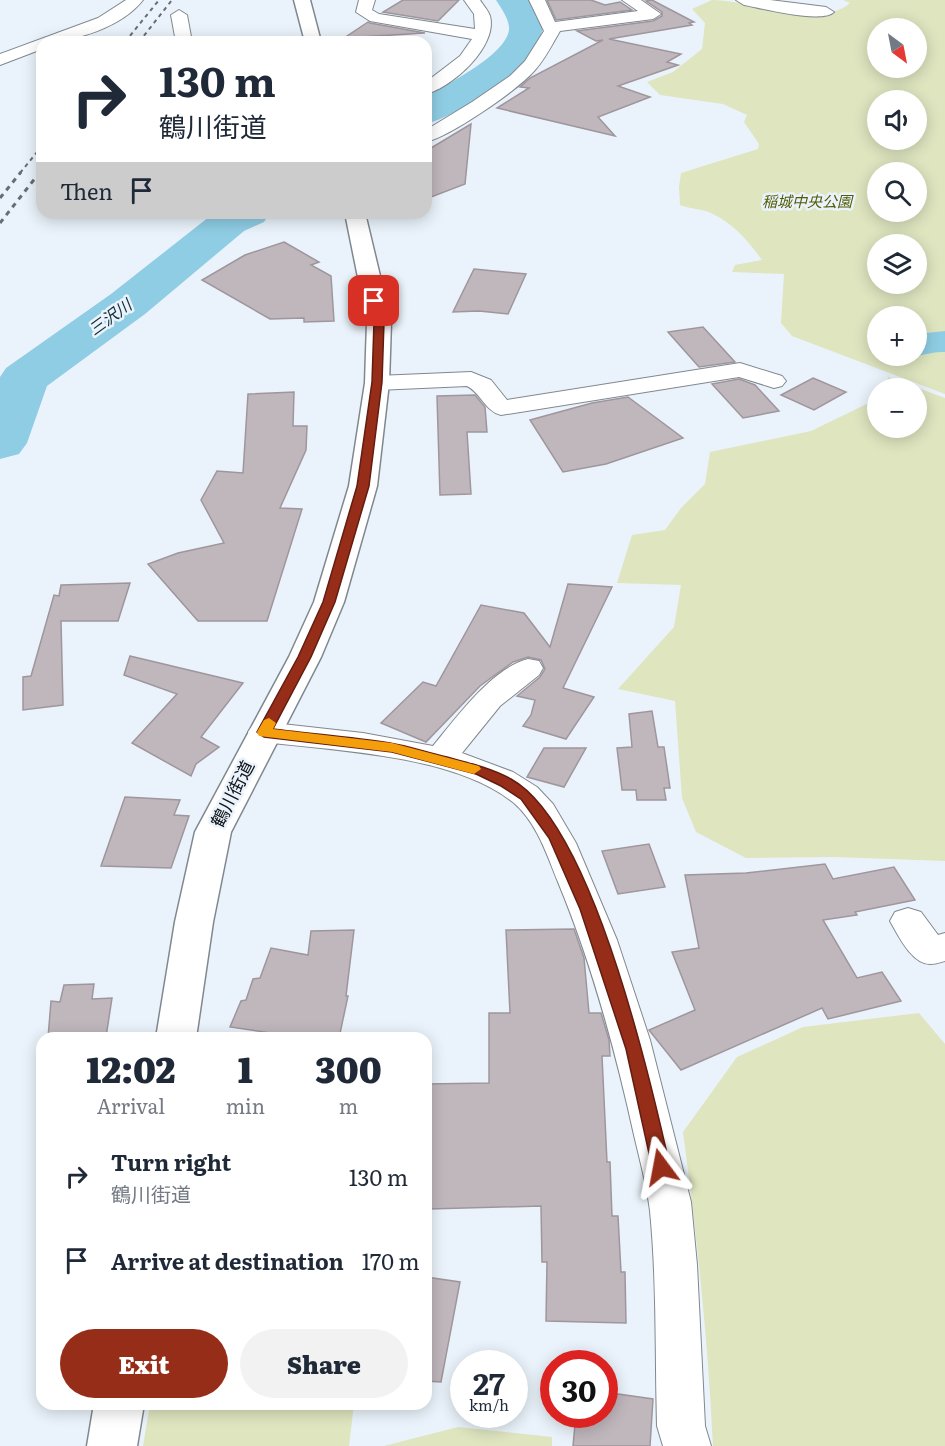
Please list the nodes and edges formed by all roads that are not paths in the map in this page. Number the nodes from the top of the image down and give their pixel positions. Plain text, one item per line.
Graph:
1 (135, 0) edge
2 (302, 0) edge
3 (367, 0) edge
4 (472, 0) edge
5 (537, 0) edge
6 (630, 0) edge
7 (744, 0) edge
8 (826, 12) dead end
9 (178, 15) dead end
10 (551, 27) junction
11 (64, 36) edge
12 (183, 36) edge
13 (311, 36) edge
14 (480, 36) junction
15 (36, 45) edge
16 (0, 60) edge
17 (432, 85) edge
18 (432, 133) edge
19 (356, 219) edge
20 (774, 381) dead end
21 (377, 382) junction
22 (528, 668) dead end
23 (264, 732) junction
24 (440, 759) junction
25 (908, 921) dead end
26 (945, 947) edge
27 (177, 1032) edge
28 (118, 1410) edge
29 (112, 1446) edge
30 (687, 1446) edge

1 - 11 street
2 - 13 main road
3 - 14 street
4 - 14 street
5 - 10 street
6 - 10 street
7 - 8 street
9 - 12 street
10 - 18 street
14 - 17 street
15 - 16 street
19 - 21 main road, 鶴川街道
20 - 21 street
21 - 23 main road, 鶴川街道
22 - 24 street
23 - 24 street
23 - 27 main road, 鶴川街道
24 - 30 street
25 - 26 street
28 - 29 main road

